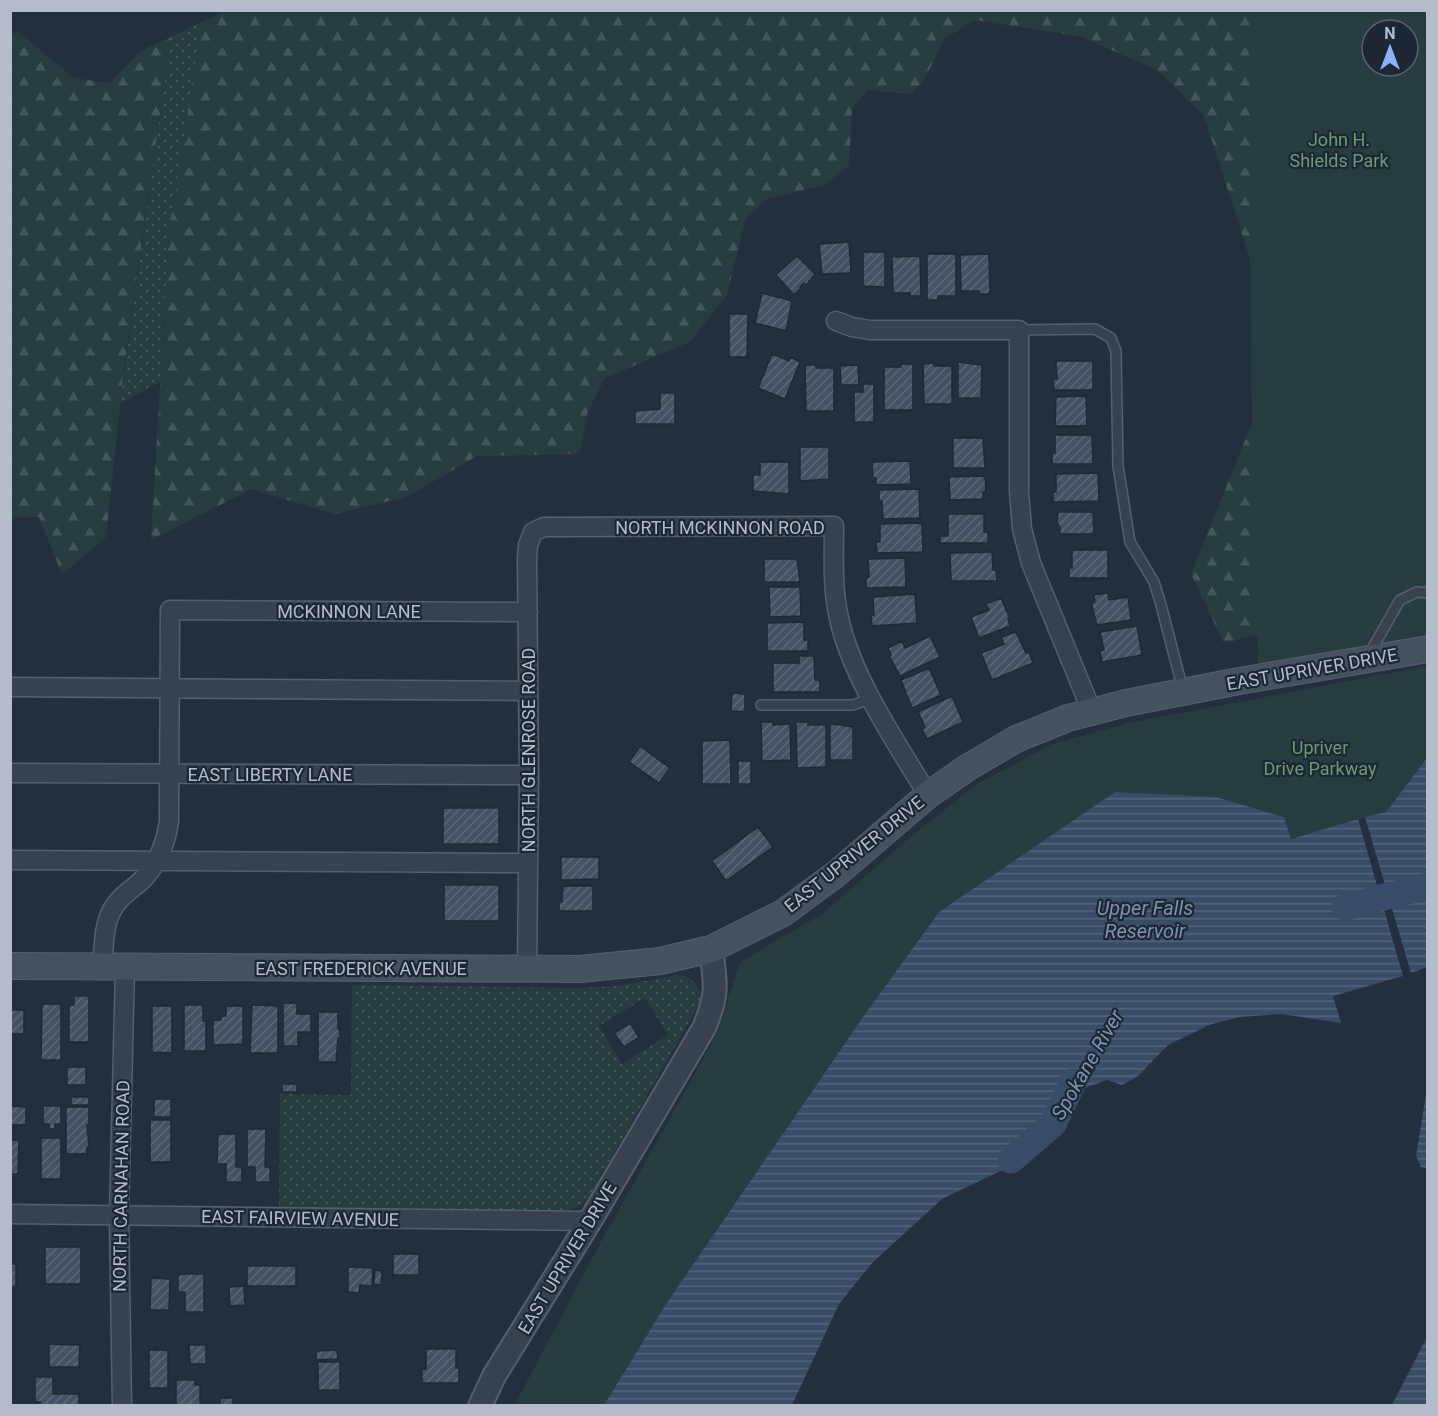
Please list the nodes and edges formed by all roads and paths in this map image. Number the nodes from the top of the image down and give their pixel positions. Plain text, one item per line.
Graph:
1 (836, 321) dead end
2 (1019, 330) junction
3 (533, 532) joint
4 (1428, 593) edge
5 (528, 612) junction
6 (1428, 649) edge
7 (1366, 659) junction
8 (10, 687) edge
9 (169, 689) junction
10 (528, 691) junction
11 (1184, 691) junction
12 (872, 698) junction
13 (761, 705) dead end
14 (1092, 712) junction
15 (10, 773) edge
16 (169, 773) junction
17 (529, 775) junction
18 (928, 795) junction
19 (10, 860) edge
20 (157, 861) junction
21 (528, 863) junction
22 (711, 949) junction
23 (10, 966) edge
24 (113, 967) junction
25 (527, 969) junction
26 (10, 1214) edge
27 (119, 1216) junction
28 (590, 1221) junction
29 (122, 1406) edge
30 (480, 1406) edge

1 - 2 street
2 - 11 lane
2 - 14 street
3 - 5 street, NORTH GLENROSE ROAD
3 - 12 street, NORTH MCKINNON ROAD
4 - 7 lane
5 - 9 street, MCKINNON LANE
5 - 10 street, NORTH GLENROSE ROAD
6 - 7 main road, EAST UPRIVER DRIVE
7 - 11 main road, EAST UPRIVER DRIVE
8 - 9 street
9 - 10 street
9 - 16 street
10 - 17 street, NORTH GLENROSE ROAD
11 - 14 main road, EAST UPRIVER DRIVE
12 - 13 lane
12 - 18 street, NORTH MCKINNON ROAD
14 - 18 main road, EAST UPRIVER DRIVE
15 - 16 street, EAST LIBERTY LANE
16 - 17 street, EAST LIBERTY LANE
16 - 20 street
17 - 21 street, NORTH GLENROSE ROAD
18 - 22 main road, EAST UPRIVER DRIVE
19 - 20 street
20 - 21 street
20 - 24 street, NORTH CARNAHAN ROAD
21 - 25 street, NORTH GLENROSE ROAD
22 - 25 main road, EAST FREDERICK AVENUE
22 - 28 street, EAST UPRIVER DRIVE
23 - 24 main road, EAST FREDERICK AVENUE
24 - 25 main road, EAST FREDERICK AVENUE
24 - 27 street, NORTH CARNAHAN ROAD
26 - 27 street, EAST FAIRVIEW AVENUE
27 - 28 street, EAST FAIRVIEW AVENUE
27 - 29 street, NORTH CARNAHAN ROAD
28 - 30 street, EAST UPRIVER DRIVE

